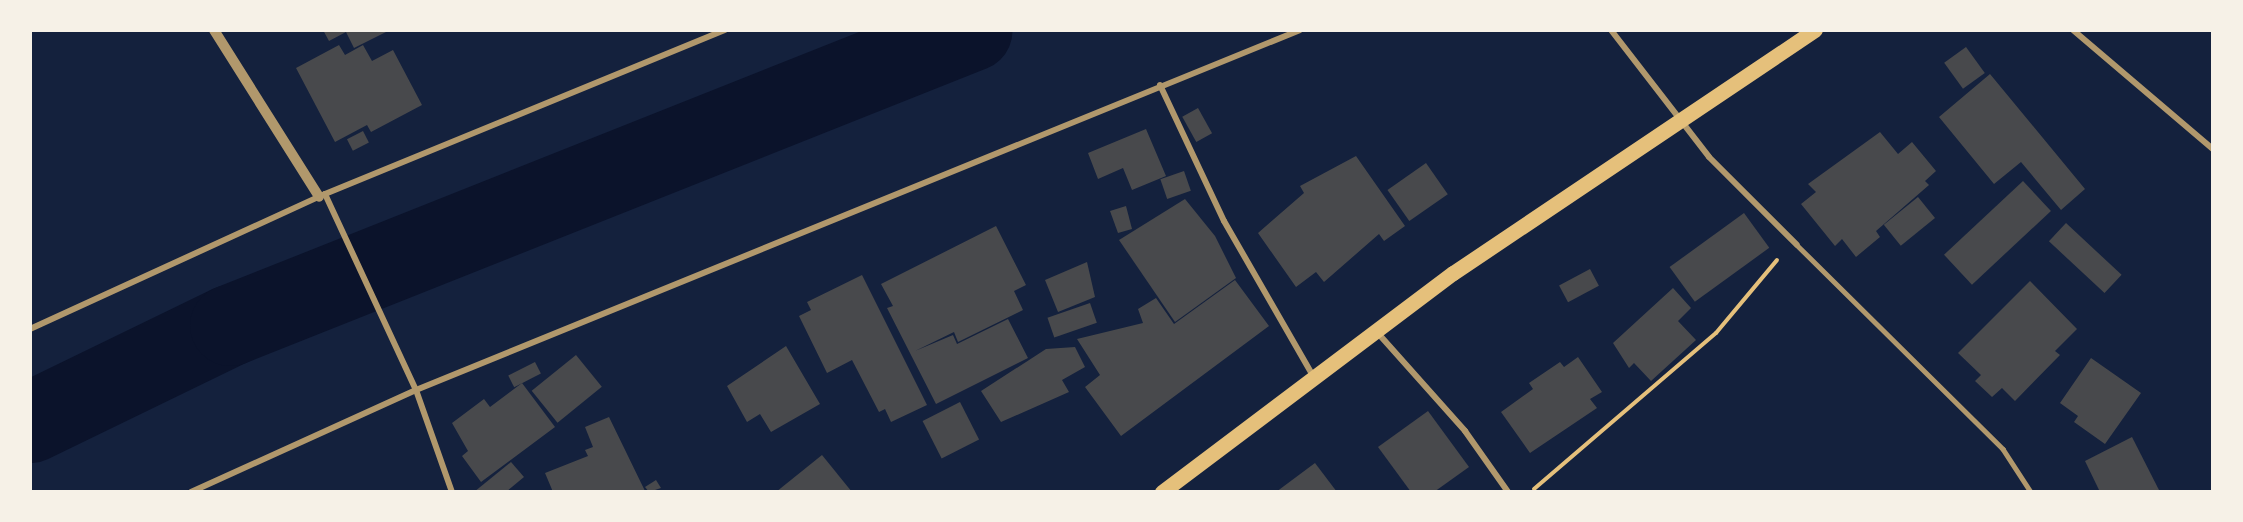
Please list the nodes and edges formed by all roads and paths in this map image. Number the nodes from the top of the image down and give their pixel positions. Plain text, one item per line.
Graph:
1 (214, 30) edge
2 (724, 30) edge
3 (1300, 30) edge
4 (1611, 30) edge
5 (1815, 30) edge
6 (2073, 30) edge
7 (1160, 85) junction
8 (1678, 120) junction
9 (2213, 149) edge
10 (322, 196) junction
11 (1795, 243) junction
12 (30, 329) edge
13 (1376, 331) junction
14 (1313, 376) junction
15 (416, 390) junction
16 (191, 492) edge
17 (452, 492) edge
18 (1162, 492) edge
19 (1508, 492) edge
20 (1531, 492) edge
21 (2031, 492) edge

1 - 10 street
2 - 10 street
3 - 7 street
4 - 8 street
5 - 8 main road
6 - 9 street
7 - 14 street
7 - 15 street
8 - 11 street
8 - 13 main road
10 - 12 street
10 - 15 street
11 - 20 path
11 - 21 lane
13 - 14 main road
13 - 19 street
14 - 18 main road
15 - 16 street
15 - 17 street

